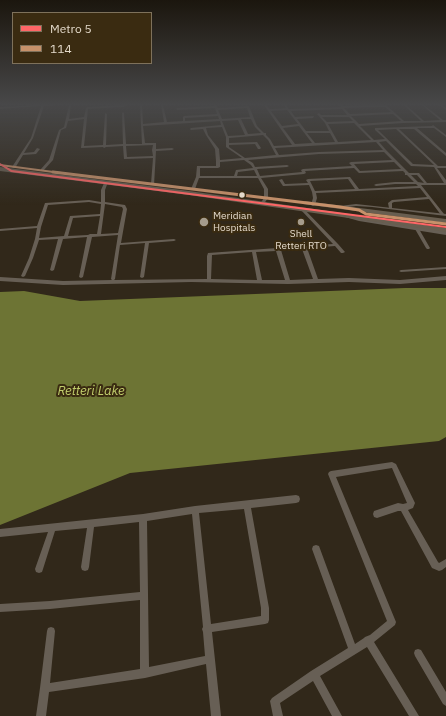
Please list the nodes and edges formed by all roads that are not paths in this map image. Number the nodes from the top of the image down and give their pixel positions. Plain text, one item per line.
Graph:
1 (32, 138) edge
2 (57, 138) edge
3 (83, 138) edge
4 (105, 138) edge
5 (125, 138) edge
6 (143, 138) edge
7 (210, 138) edge
8 (227, 138) edge
9 (268, 138) edge
10 (289, 138) edge
11 (310, 138) edge
12 (335, 138) edge
13 (372, 138) edge
14 (407, 138) edge
15 (427, 138) edge
16 (387, 140) joint
17 (375, 141) junction
18 (337, 142) junction
19 (144, 144) junction
20 (314, 144) junction
21 (294, 145) junction
22 (125, 146) junction
23 (228, 146) junction
24 (104, 147) junction
25 (216, 147) junction
26 (273, 147) junction
27 (259, 148) dead end
28 (38, 149) dead end
29 (172, 149) dead end
30 (154, 150) junction
31 (386, 151) junction
32 (335, 153) junction
33 (22, 154) junction
34 (446, 155) edge
35 (278, 156) junction
36 (154, 157) junction
37 (265, 157) junction
38 (246, 158) junction
39 (339, 159) dead end
40 (218, 161) junction
41 (394, 161) junction
42 (0, 165) edge
43 (287, 166) dead end
44 (14, 167) junction
45 (270, 167) junction
46 (354, 167) junction
47 (436, 167) junction
48 (446, 167) edge
49 (0, 169) edge
50 (255, 169) junction
51 (42, 170) junction
52 (402, 170) junction
53 (406, 174) junction
54 (198, 177) junction
55 (235, 177) junction
56 (260, 177) junction
57 (281, 180) dead end
58 (106, 182) junction
59 (416, 183) junction
60 (426, 183) junction
61 (446, 183) edge
62 (153, 184) junction
63 (310, 184) junction
64 (284, 185) junction
65 (376, 185) dead end
66 (421, 187) junction
67 (193, 189) junction
68 (286, 190) dead end
69 (358, 190) junction
70 (314, 192) junction
71 (266, 198) junction
72 (430, 198) junction
73 (103, 203) junction
74 (262, 204) junction
75 (314, 204) junction
76 (340, 208) junction
77 (391, 208) junction
78 (302, 209) junction
79 (101, 215) junction
80 (444, 215) edge
81 (347, 216) junction
82 (446, 223) edge
83 (39, 227) junction
84 (417, 229) junction
85 (0, 230) edge
86 (446, 231) edge
87 (99, 234) junction
88 (120, 234) junction
89 (90, 235) junction
90 (64, 237) junction
91 (37, 239) junction
92 (174, 240) dead end
93 (147, 242) junction
94 (119, 244) junction
95 (337, 245) junction
96 (304, 248) junction
97 (428, 248) dead end
98 (278, 249) junction
99 (254, 251) junction
100 (343, 252) dead end
101 (446, 268) edge
102 (52, 270) dead end
103 (401, 271) dead end
104 (22, 276) dead end
105 (81, 277) dead end
106 (142, 277) dead end
107 (446, 278) edge
108 (0, 279) edge
109 (113, 279) dead end
110 (316, 280) junction
111 (210, 281) junction
112 (260, 282) junction
113 (288, 282) junction
114 (296, 499) dead end
115 (247, 504) junction
116 (403, 508) junction
117 (196, 510) junction
118 (377, 514) dead end
119 (143, 518) junction
120 (91, 523) junction
121 (53, 527) junction
122 (0, 533) edge
123 (316, 550) dead end
124 (446, 563) edge
125 (85, 567) dead end
126 (39, 569) dead end
127 (143, 596) junction
128 (0, 608) edge
129 (206, 629) junction
130 (51, 631) dead end
131 (368, 640) junction
132 (353, 649) junction
133 (418, 653) dead end
134 (210, 659) junction
135 (145, 673) junction
136 (314, 674) junction
137 (45, 688) junction
138 (446, 701) edge
139 (41, 716) edge
140 (216, 716) edge
141 (278, 716) edge
142 (337, 716) edge
143 (414, 716) edge

1 - 33 street
2 - 51 street
3 - 24 street
4 - 24 street
5 - 22 street
6 - 19 street
7 - 25 street
8 - 23 street
9 - 26 street
10 - 21 street
11 - 20 street
12 - 18 street
13 - 17 street
14 - 47 street
15 - 34 street
16 - 17 street
16 - 47 street
17 - 18 street
17 - 31 street
18 - 20 street
19 - 22 street
19 - 30 street
20 - 21 street
21 - 26 street
22 - 24 street
22 - 36 street
23 - 25 street
23 - 27 street
23 - 38 street
25 - 40 street
26 - 35 street
28 - 33 street
29 - 30 street
30 - 36 street
31 - 32 street
31 - 41 street
32 - 35 street
32 - 39 street
33 - 44 street
35 - 37 street
36 - 62 street
37 - 38 street
37 - 45 street
38 - 40 street
38 - 50 street
40 - 54 street
41 - 46 street
41 - 52 street
42 - 44 main road
43 - 45 street
44 - 51 main road
45 - 50 street
46 - 52 street
46 - 56 street
47 - 48 street
47 - 61 street
49 - 58 main road
50 - 55 street
50 - 56 street
51 - 62 main road
52 - 53 street
53 - 59 street
53 - 60 street
54 - 55 street
54 - 67 street
55 - 56 street
56 - 71 street
57 - 64 street
58 - 73 street
58 - 74 main road
59 - 60 street
59 - 65 street
59 - 66 street
60 - 61 street
62 - 67 main road
63 - 64 street
63 - 69 street
63 - 70 street
64 - 68 street
66 - 69 street
66 - 72 street
67 - 71 main road
69 - 70 street
70 - 75 street
71 - 74 street
71 - 75 main road
72 - 77 street
72 - 80 street
73 - 79 street
73 - 83 street
73 - 88 street
74 - 78 main road
75 - 76 main road
76 - 77 street
76 - 82 main road
77 - 80 street
78 - 81 main road
78 - 95 street
79 - 87 street
79 - 90 street
81 - 84 street
81 - 86 main road
83 - 85 street
83 - 91 street
84 - 86 street
84 - 97 street
87 - 88 street
87 - 89 street
88 - 94 street
89 - 90 street
89 - 105 street
90 - 91 street
90 - 102 street
91 - 104 street
92 - 93 street
93 - 94 street
93 - 106 street
94 - 109 street
95 - 96 street
95 - 100 street
96 - 98 street
96 - 110 street
98 - 99 street
98 - 113 street
99 - 111 street
99 - 112 street
101 - 103 street
107 - 110 street
108 - 111 street
110 - 113 street
111 - 112 street
112 - 113 street
114 - 115 street
115 - 117 street
115 - 129 street
116 - 118 street
116 - 124 street
116 - 131 street
117 - 119 street
117 - 129 street
119 - 120 street
119 - 127 street
120 - 121 street
120 - 125 street
121 - 122 street
121 - 126 street
123 - 132 street
127 - 128 street
127 - 135 street
129 - 134 street
130 - 137 street
131 - 132 street
131 - 143 street
132 - 136 street
133 - 138 street
134 - 135 street
134 - 140 street
135 - 137 street
136 - 141 street
136 - 142 street
137 - 139 street

